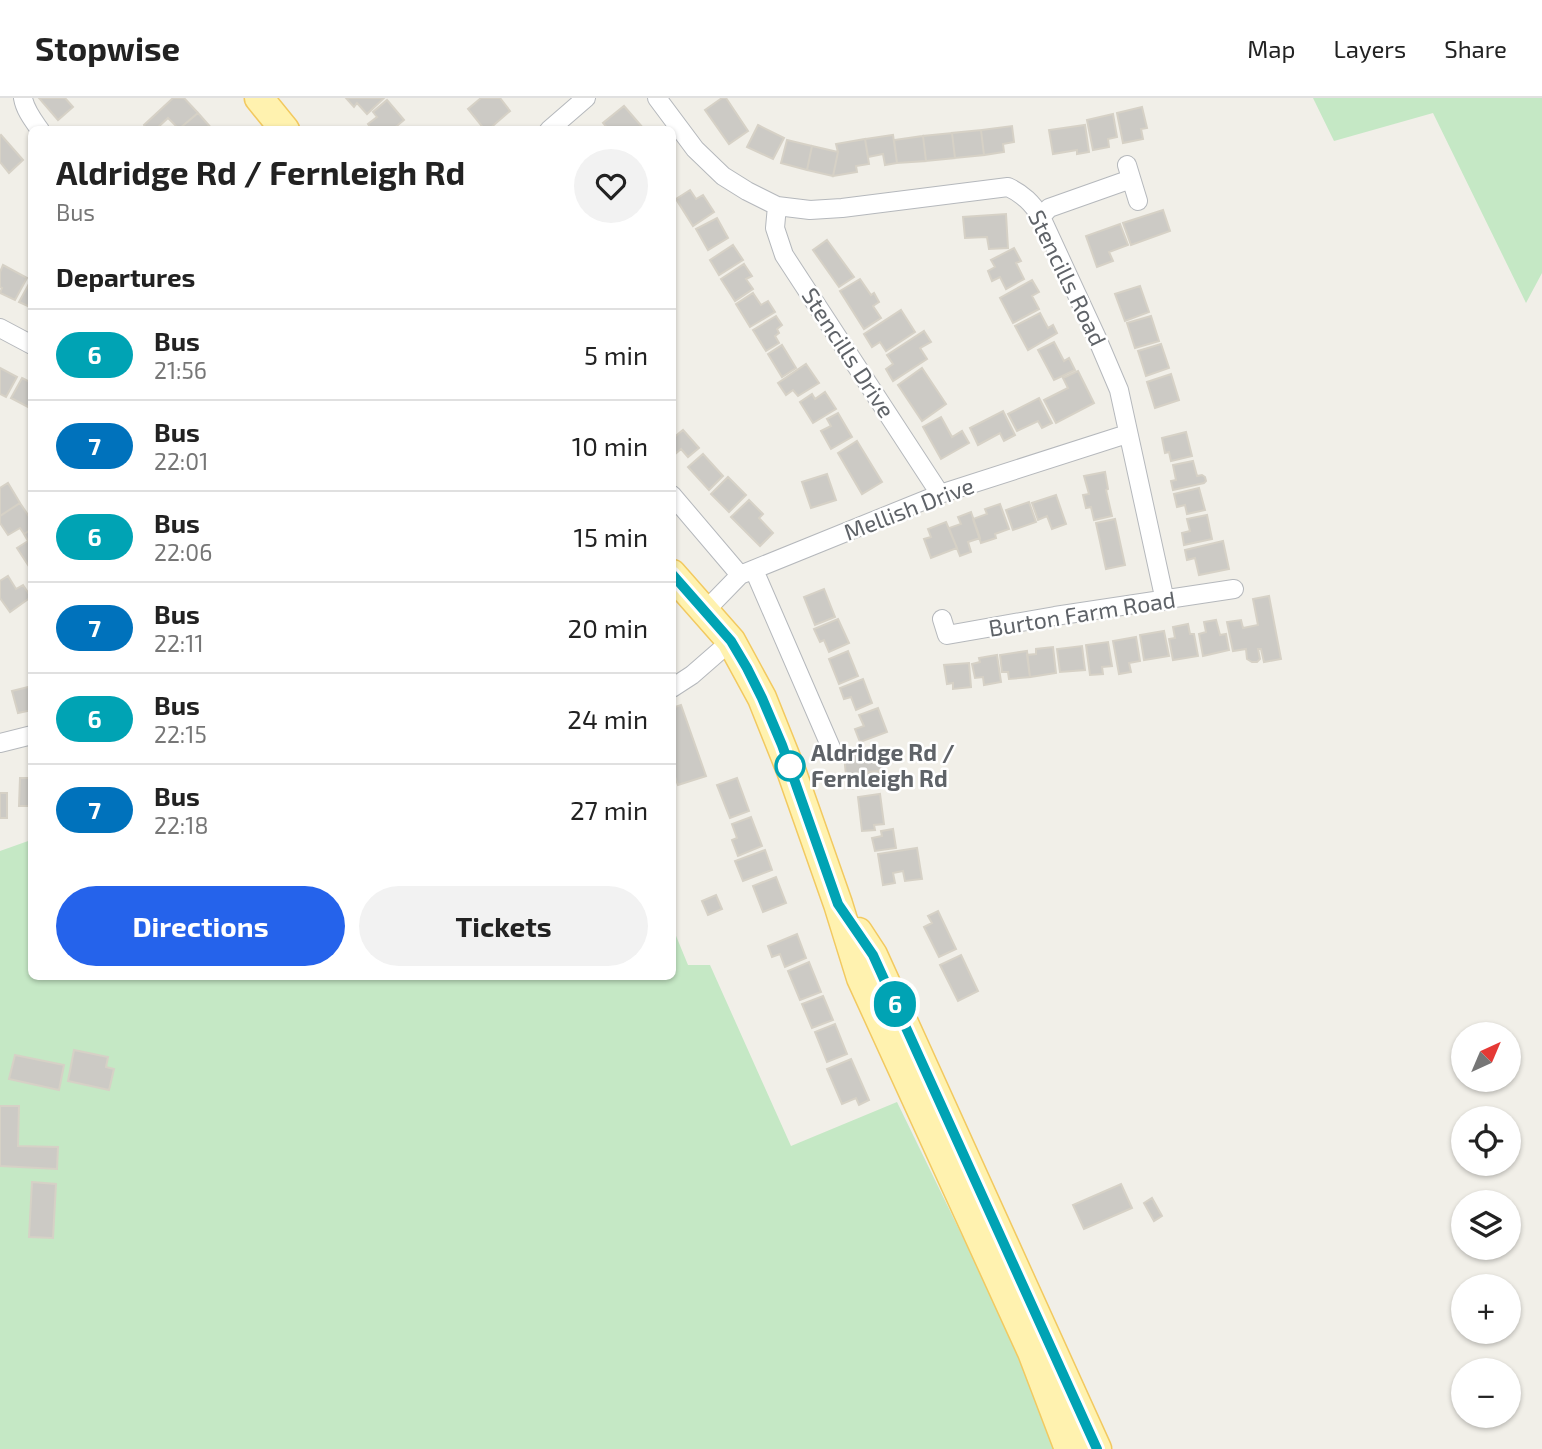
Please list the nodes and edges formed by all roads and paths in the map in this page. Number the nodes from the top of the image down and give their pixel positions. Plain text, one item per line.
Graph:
1 (23, 98) edge
2 (259, 98) edge
3 (586, 98) edge
4 (657, 98) edge
5 (37, 126) edge
6 (282, 126) edge
7 (554, 126) edge
8 (1138, 201) dead end
9 (777, 206) junction
10 (1041, 217) junction
11 (0, 328) edge
12 (28, 343) edge
13 (1127, 434) junction
14 (940, 494) junction
15 (676, 499) edge
16 (747, 573) junction
17 (676, 578) edge
18 (1234, 591) dead end
19 (1165, 601) junction
20 (705, 611) junction
21 (942, 619) dead end
22 (731, 641) junction
23 (676, 685) edge
24 (28, 736) edge
25 (0, 743) edge
26 (832, 750) dead end
27 (838, 904) junction
28 (1069, 1449) edge
29 (1097, 1449) edge

1 - 5 street
2 - 6 main road
3 - 7 street
4 - 9 street, Stencills Road
8 - 10 street
9 - 10 street, Stencills Road
9 - 14 street, Stencills Drive
10 - 13 street, Stencills Road
11 - 12 street
13 - 14 street, Mellish Drive
13 - 19 street, Stencills Road
14 - 16 street, Mellish Drive
15 - 16 street
16 - 20 street, Mellish Drive
16 - 26 street
17 - 20 main road
18 - 19 street, Burton Farm Road
19 - 21 street, Burton Farm Road
20 - 22 main road
22 - 23 street
22 - 27 main road
24 - 25 street
27 - 28 main road
27 - 29 main road

